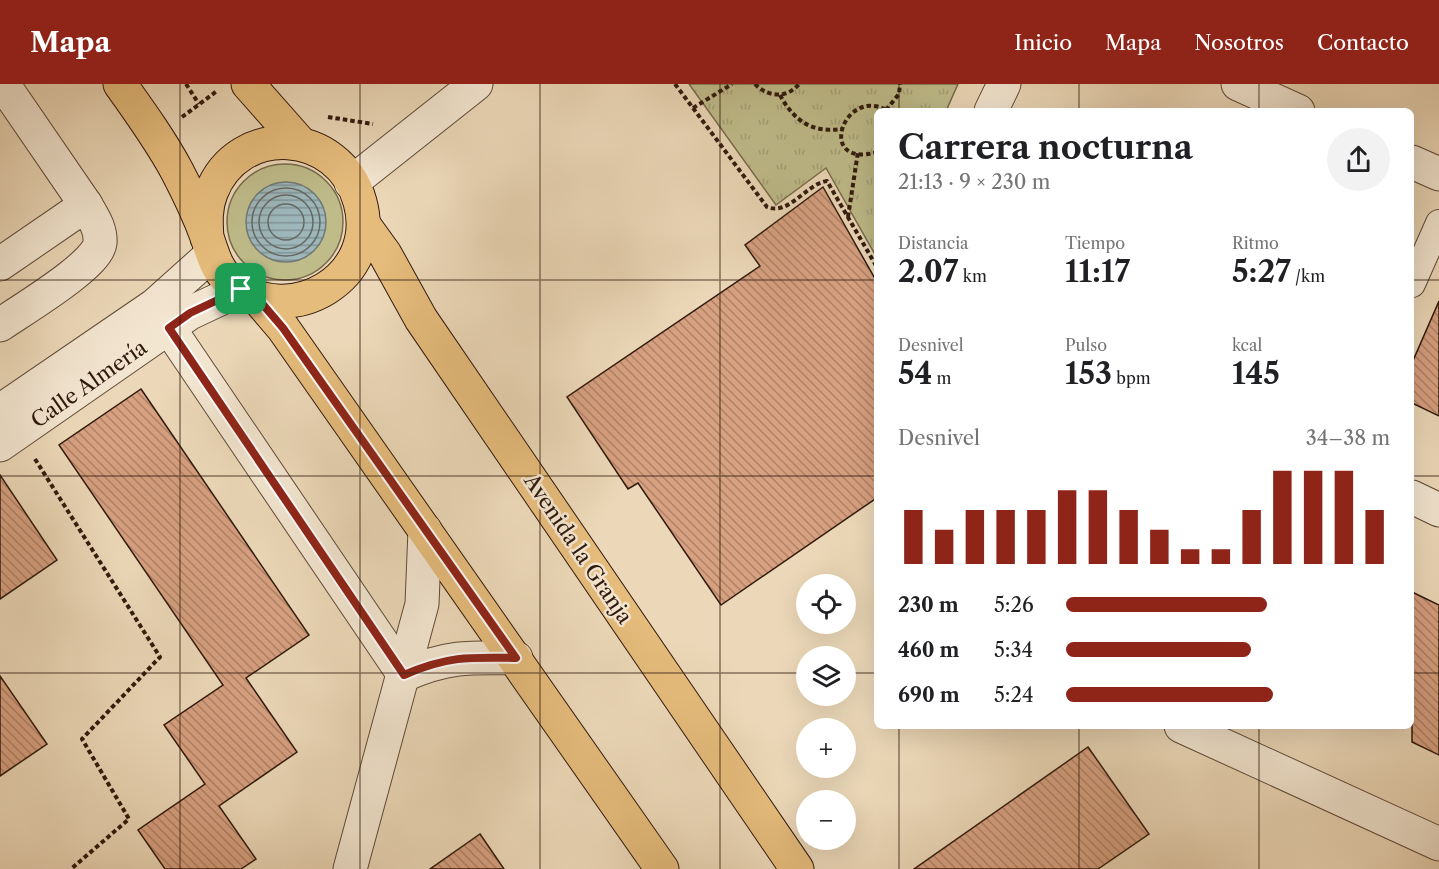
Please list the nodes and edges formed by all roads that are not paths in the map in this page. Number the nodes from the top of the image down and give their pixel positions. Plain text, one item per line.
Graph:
1 (3, 84) edge
2 (120, 84) edge
3 (248, 84) edge
4 (476, 84) edge
5 (1004, 84) edge
6 (1238, 84) edge
7 (993, 108) edge
8 (1291, 108) edge
9 (301, 144) junction
10 (1414, 163) edge
11 (1439, 174) edge
12 (351, 183) junction
13 (86, 205) junction
14 (1439, 223) edge
15 (364, 225) junction
16 (209, 246) junction
17 (0, 264) edge
18 (1414, 279) edge
19 (247, 291) junction
20 (0, 325) edge
21 (169, 328) junction
22 (6, 430) edge
23 (1414, 498) edge
24 (1439, 510) edge
25 (425, 530) junction
26 (516, 658) junction
27 (404, 675) junction
28 (1188, 729) edge
29 (1439, 844) edge
30 (350, 869) edge
31 (662, 869) edge
32 (797, 869) edge

1 - 13 street
2 - 16 main road
3 - 9 main road, Avenida la Granja
4 - 12 street
5 - 7 street
6 - 8 street
9 - 12 main road, Avenida la Granja
9 - 16 main road, Avenida la Granja
10 - 11 street
12 - 15 main road, Avenida la Granja
13 - 17 street
13 - 20 street
14 - 18 street
15 - 19 main road, Avenida la Granja
15 - 32 main road, Avenida la Granja
16 - 19 main road
16 - 22 street, Calle Almería
19 - 21 street, Calle Almería
19 - 25 main road
21 - 22 street, Calle Almería
21 - 27 street
23 - 24 street
25 - 26 main road
25 - 27 street
26 - 27 street
26 - 31 main road
27 - 30 street
28 - 29 street

